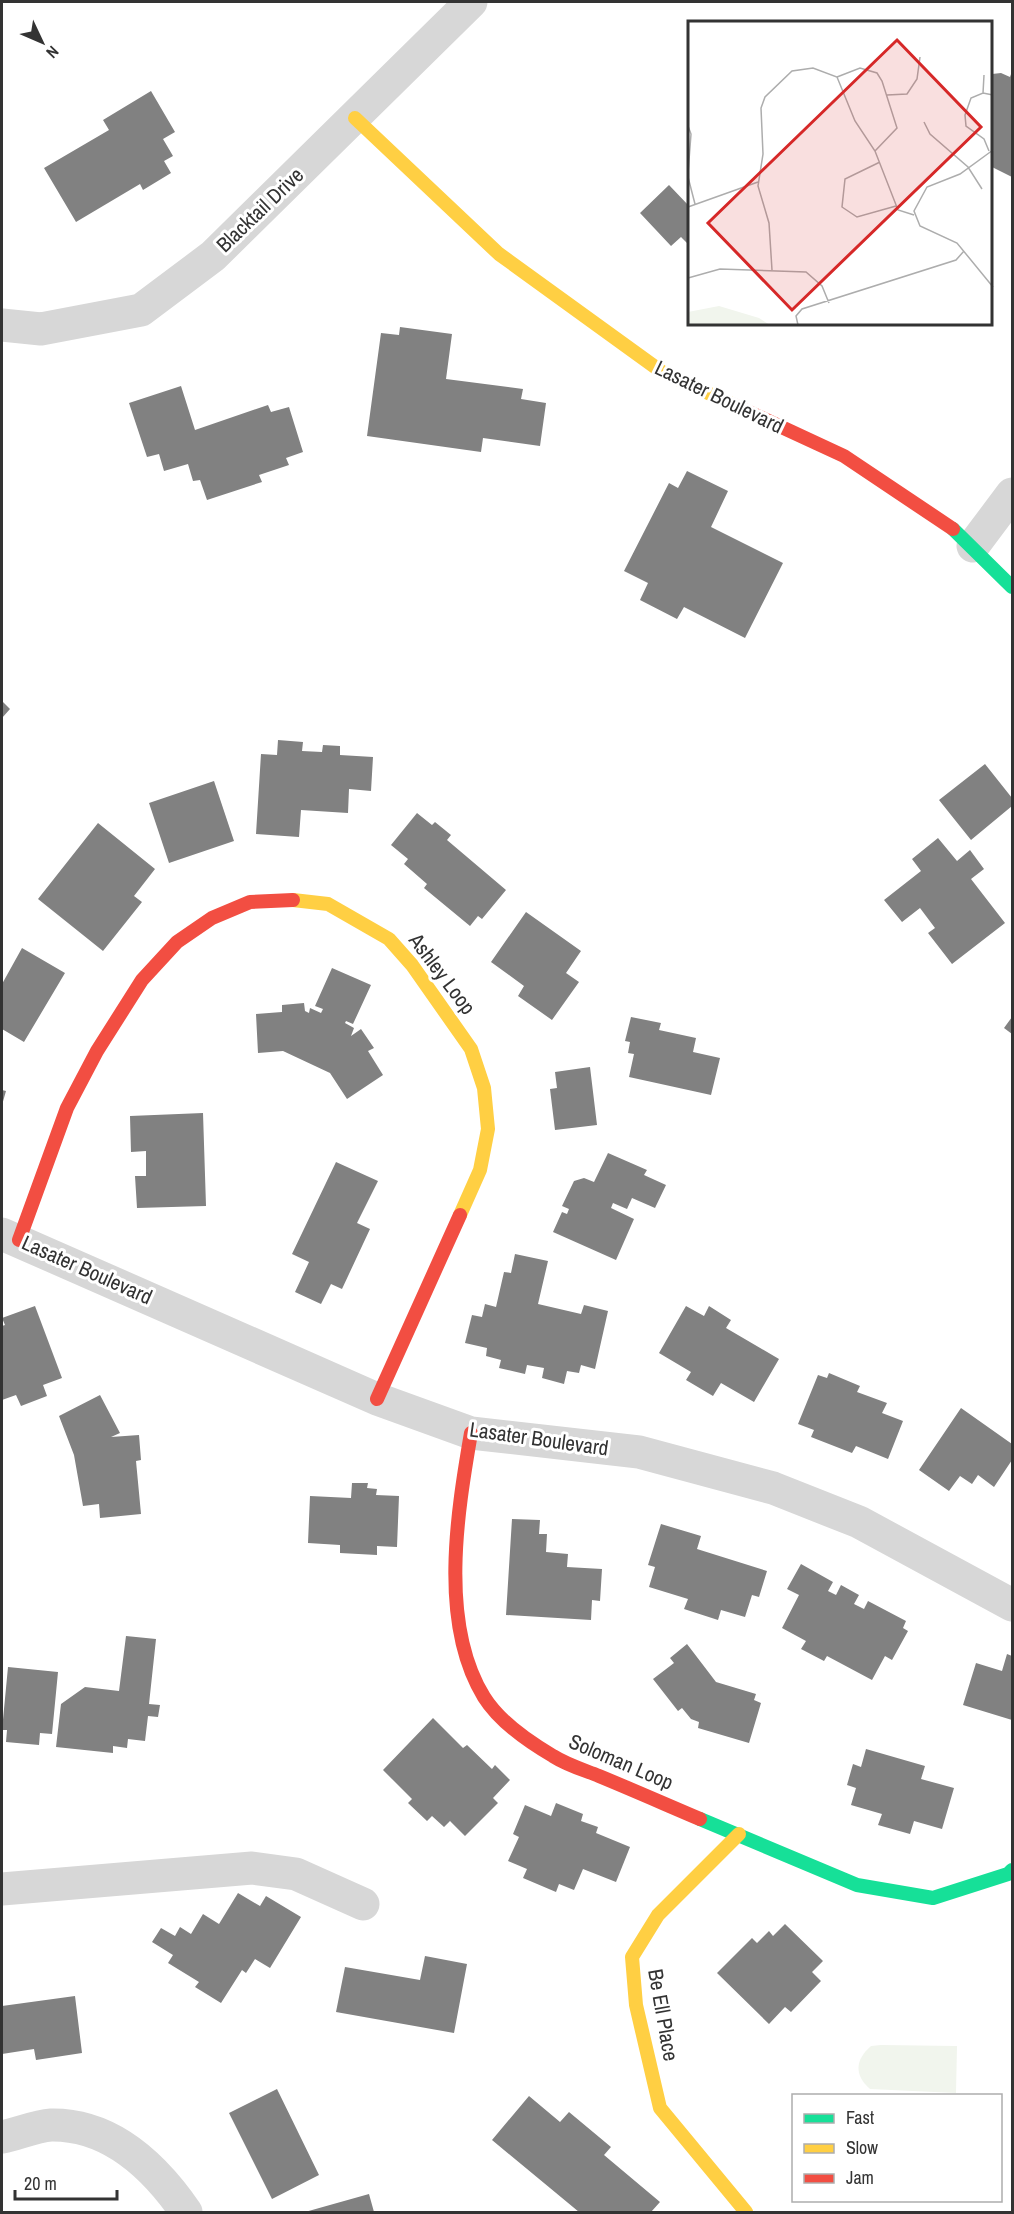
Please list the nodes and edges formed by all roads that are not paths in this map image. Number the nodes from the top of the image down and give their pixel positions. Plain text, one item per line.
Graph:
1 (471, 2) edge
2 (355, 118) junction
3 (2, 325) edge
4 (1012, 494) edge
5 (973, 546) junction
6 (1012, 587) edge
7 (10, 1237) edge
8 (377, 1399) junction
9 (471, 1432) junction
10 (1012, 1605) edge
11 (739, 1834) junction
12 (1012, 1870) edge
13 (2, 1888) edge
14 (363, 1904) dead end
15 (2, 2137) edge
16 (186, 2212) edge
17 (746, 2212) edge

1 - 2 street, Blacktail Drive
2 - 3 street, Blacktail Drive
2 - 5 street, Lasater Boulevard
4 - 5 street
5 - 6 street, Lasater Boulevard
7 - 8 street, Lasater Boulevard
7 - 8 street, Ashley Loop
8 - 9 street, Lasater Boulevard
9 - 10 street, Lasater Boulevard
9 - 11 street, Soloman Loop
11 - 12 street, Soloman Loop
11 - 17 street, Be Ell Place
13 - 14 street
15 - 16 street

